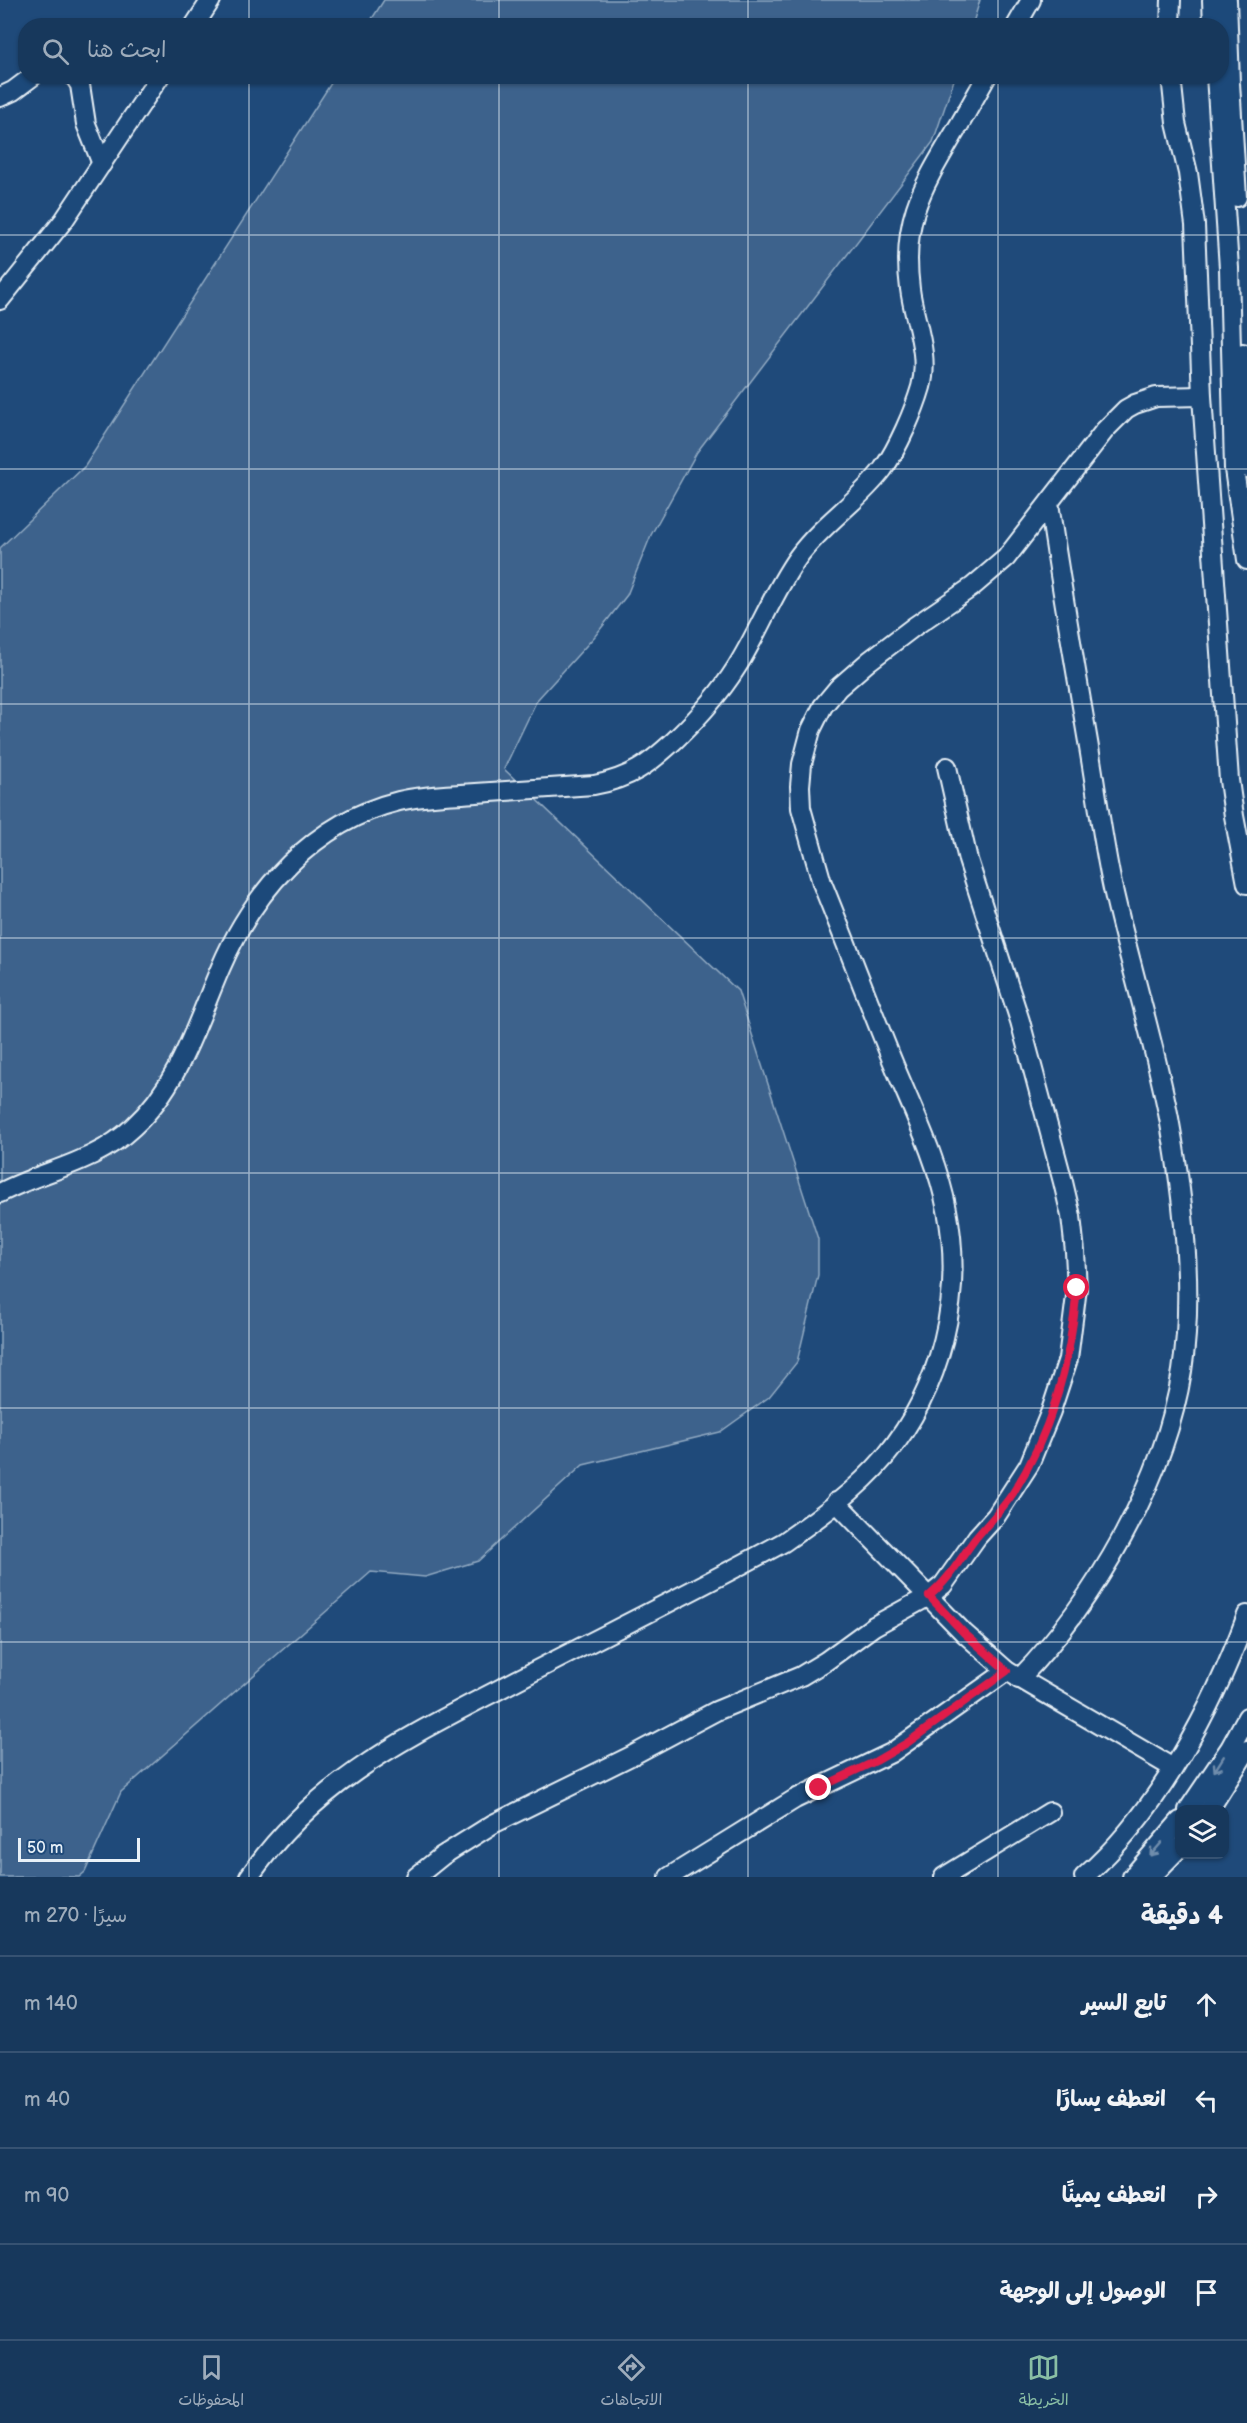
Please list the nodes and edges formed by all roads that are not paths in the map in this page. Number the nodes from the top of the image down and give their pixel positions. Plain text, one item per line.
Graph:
1 (211, 0) edge
2 (1031, 0) edge
3 (1212, 0) edge
4 (1227, 0) edge
5 (1169, 2) edge
6 (199, 18) edge
7 (1021, 18) edge
8 (1170, 18) edge
9 (1213, 18) edge
10 (1228, 18) edge
11 (1229, 55) edge
12 (21, 84) edge
13 (79, 84) edge
14 (155, 84) edge
15 (982, 84) edge
16 (1172, 84) edge
17 (1217, 84) edge
18 (7, 94) edge
19 (0, 108) edge
20 (102, 164) junction
21 (0, 300) edge
22 (1202, 396) junction
23 (1243, 468) edge
24 (1049, 503) junction
25 (1242, 503) edge
26 (1247, 560) edge
27 (947, 767) dead end
28 (1247, 884) edge
29 (0, 1193) edge
30 (836, 1503) junction
31 (929, 1596) junction
32 (1247, 1615) edge
33 (1013, 1675) junction
34 (1247, 1717) edge
35 (1247, 1750) edge
36 (1173, 1768) junction
37 (1191, 1805) edge
38 (1212, 1805) edge
39 (1050, 1812) dead end
40 (1175, 1826) edge
41 (1175, 1851) edge
42 (249, 1877) edge
43 (416, 1877) edge
44 (669, 1877) edge
45 (944, 1877) edge
46 (1084, 1877) edge
47 (1132, 1877) edge
48 (1151, 1877) edge

1 - 6 street
2 - 7 street
3 - 9 street
4 - 10 street
5 - 8 street
11 - 23 street
12 - 18 street
13 - 20 street
14 - 20 street
15 - 29 street
16 - 22 street
17 - 23 street
18 - 19 street
20 - 21 street
22 - 24 street
22 - 28 street
23 - 25 street
24 - 30 street
24 - 33 street
25 - 26 street
27 - 31 street
30 - 31 street
30 - 42 street
31 - 33 street
31 - 43 street
32 - 36 street
33 - 36 street
33 - 44 street
34 -> 37 street
35 - 38 street
36 - 46 street
39 - 45 street
40 -> 47 street
41 - 48 street

